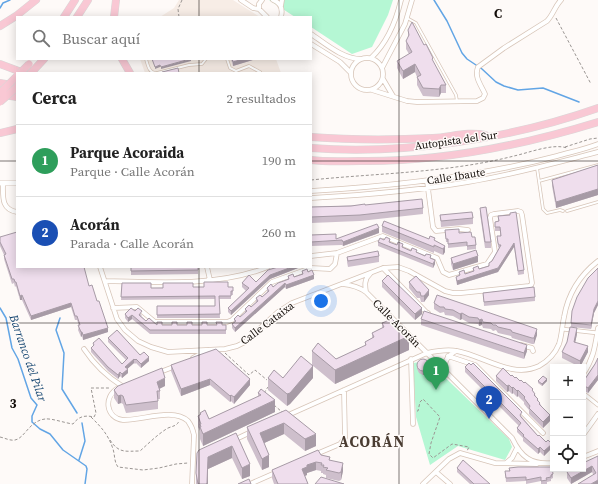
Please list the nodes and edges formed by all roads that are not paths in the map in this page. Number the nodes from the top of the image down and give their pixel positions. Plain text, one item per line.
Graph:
1 (36, 0) edge
2 (74, 0) edge
3 (88, 0) edge
4 (116, 0) edge
5 (241, 0) edge
6 (262, 0) edge
7 (273, 0) edge
8 (282, 0) edge
9 (401, 0) edge
10 (412, 0) edge
11 (561, 0) edge
12 (281, 6) junction
13 (259, 9) junction
14 (282, 15) edge
15 (65, 16) edge
16 (79, 16) edge
17 (114, 16) edge
18 (266, 16) edge
19 (407, 18) junction
20 (0, 26) edge
21 (312, 35) edge
22 (312, 45) edge
23 (371, 58) junction
24 (361, 59) junction
25 (43, 60) edge
26 (123, 60) edge
27 (146, 60) edge
28 (205, 60) edge
29 (227, 60) edge
30 (31, 61) edge
31 (0, 64) edge
32 (382, 68) junction
33 (0, 69) edge
34 (21, 72) edge
35 (21, 72) edge
36 (32, 72) edge
37 (129, 72) edge
38 (152, 72) edge
39 (161, 72) edge
40 (260, 72) dead end
41 (16, 73) edge
42 (351, 73) junction
43 (16, 77) edge
44 (383, 78) junction
45 (0, 83) edge
46 (16, 86) edge
47 (16, 87) edge
48 (372, 90) junction
49 (0, 93) edge
50 (393, 96) junction
51 (16, 97) edge
52 (0, 102) edge
53 (457, 102) junction
54 (598, 108) edge
55 (598, 122) edge
56 (16, 129) edge
57 (0, 134) edge
58 (489, 136) junction
59 (312, 137) edge
60 (598, 144) edge
61 (312, 148) edge
62 (598, 152) edge
63 (312, 160) edge
64 (527, 164) junction
65 (598, 165) edge
66 (537, 168) junction
67 (528, 170) junction
68 (427, 181) junction
69 (539, 182) junction
70 (1, 183) edge
71 (16, 183) edge
72 (427, 188) junction
73 (312, 190) edge
74 (312, 198) edge
75 (598, 202) edge
76 (563, 211) dead end
77 (567, 211) dead end
78 (16, 212) edge
79 (468, 230) dead end
80 (337, 253) junction
81 (312, 256) edge
82 (598, 261) edge
83 (100, 268) edge
84 (207, 268) edge
85 (265, 268) edge
86 (383, 268) junction
87 (373, 271) junction
88 (210, 280) junction
89 (105, 281) junction
90 (340, 284) junction
91 (366, 292) junction
92 (113, 308) junction
93 (433, 314) edge
94 (598, 328) edge
95 (562, 329) junction
96 (598, 333) edge
97 (517, 343) edge
98 (84, 349) dead end
99 (210, 349) junction
100 (457, 351) junction
101 (533, 351) dead end
102 (427, 352) junction
103 (448, 356) junction
104 (412, 358) junction
105 (191, 359) edge
106 (177, 365) edge
107 (444, 370) junction
108 (586, 370) edge
109 (156, 373) edge
110 (129, 384) edge
111 (122, 386) junction
112 (344, 390) junction
113 (586, 396) edge
114 (598, 405) edge
115 (598, 414) edge
116 (280, 419) edge
117 (412, 424) dead end
118 (258, 429) edge
119 (586, 431) edge
120 (543, 433) dead end
121 (230, 442) edge
122 (517, 448) junction
123 (598, 451) edge
124 (201, 455) edge
125 (312, 456) edge
126 (586, 456) edge
127 (194, 460) junction
128 (506, 463) junction
129 (550, 463) edge
130 (543, 464) junction
131 (278, 472) edge
132 (436, 472) junction
133 (192, 484) edge
134 (250, 484) edge
135 (423, 484) edge
136 (450, 484) edge

1 - 20 highway
2 - 15 highway
3 - 16 highway
4 - 17 highway
5 - 13 street
6 - 13 street
7 - 12 street
8 - 12 street
9 - 23 street
10 - 19 street
11 - 53 street
12 - 14 street
13 - 18 street
19 - 32 street
19 - 53 lane
21 - 24 street
22 - 42 street
23 - 24 street
23 - 32 street
24 - 42 street
25 - 36 highway
26 - 37 highway
27 - 38 lane
28 - 39 lane
29 - 40 lane
30 - 34 highway, bridge
31 - 35 highway
32 - 44 street
33 - 41 highway
42 - 48 street
43 - 49 highway, bridge
44 - 48 street
44 - 50 street
45 - 46 highway
47 - 52 highway, bridge
48 - 50 street
49 - 51 highway
50 - 53 street
54 - 58 highway, Autopista del Sur
55 - 63 highway, Autopista del Sur
56 - 57 highway
58 - 59 highway
58 - 61 highway, Autopista del Sur
60 - 64 street, Calle Ibaute
62 - 66 street, Calle Ibaute
64 - 67 street
64 - 68 street, Calle Ibaute
65 - 69 lane
66 - 67 street, Calle Ibaute
66 - 69 lane
67 - 72 street, Calle Ibaute
68 - 72 street
68 - 73 street, Calle Ibaute
69 - 76 lane
70 - 71 street
70 - 78 street
72 - 74 street, Calle Ibaute
72 - 79 street
75 - 77 lane
80 - 81 street
80 - 86 street, Calle Cataixa
80 - 92 street
82 - 95 street
83 - 89 street, Calle Cataixa
84 - 88 street
85 - 88 street
86 - 87 street, Calle Cataixa
86 - 93 street
87 - 90 street, Calle Cataixa
87 - 91 street
88 - 89 street
89 - 92 street, Calle Cataixa
90 - 91 street, Calle Acorán
90 - 99 street, Calle Cataixa
91 - 102 street, Calle Acorán
92 - 99 street, Calle Cataixa
94 - 96 street
95 - 96 street
95 - 100 street
96 - 108 street
97 - 101 street
98 - 111 street
99 - 105 street
100 - 102 street
100 - 103 street
102 - 104 street
102 - 107 street, Calle Acorán
103 - 107 street
103 - 120 street
104 - 112 street
104 - 117 street
106 - 109 street
107 - 122 street, Calle Acorán
110 - 111 street
111 - 127 street
112 - 116 street
112 - 125 street
113 - 114 street
115 - 119 street
118 - 121 street
122 - 128 street
122 - 130 street, Calle Acorán
123 - 126 street
124 - 127 street
127 - 133 street
128 - 130 street
128 - 132 street
129 - 130 street, Calle Acorán
131 - 134 street
132 - 135 street
132 - 136 street

